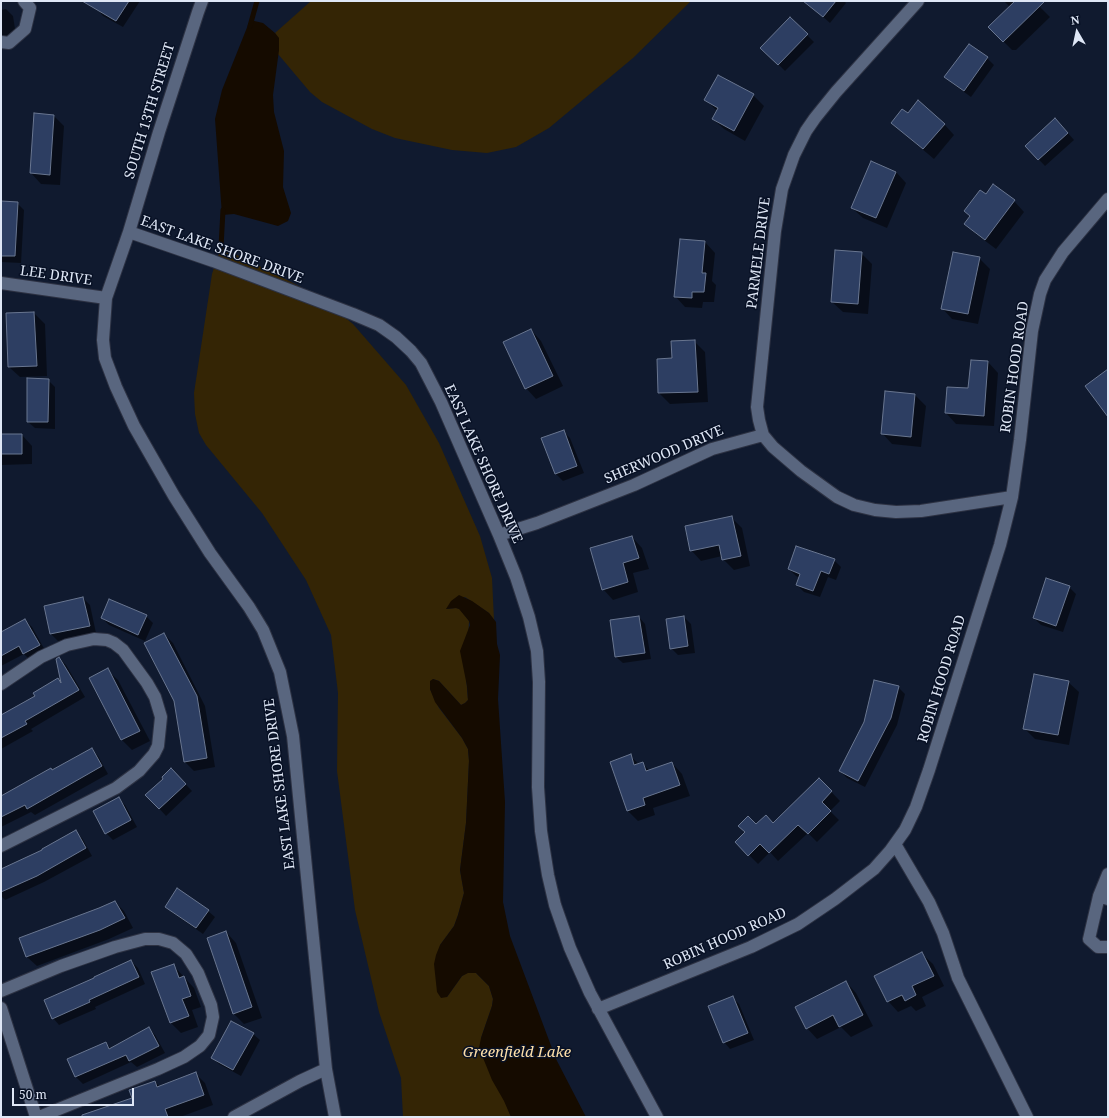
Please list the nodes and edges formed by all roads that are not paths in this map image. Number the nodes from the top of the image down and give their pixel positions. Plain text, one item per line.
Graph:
1 (202, 1) edge
2 (918, 1) edge
3 (30, 3) edge
4 (1, 42) edge
5 (1108, 199) edge
6 (129, 232) junction
7 (1, 283) edge
8 (106, 298) junction
9 (763, 435) junction
10 (1012, 497) junction
11 (499, 535) junction
12 (1, 684) edge
13 (895, 844) junction
14 (1, 846) edge
15 (1108, 874) edge
16 (1104, 898) edge
17 (1108, 947) edge
18 (1, 991) edge
19 (1, 1008) edge
20 (598, 1009) junction
21 (326, 1069) junction
22 (36, 1117) edge
23 (39, 1117) edge
24 (234, 1117) edge
25 (335, 1117) edge
26 (657, 1117) edge
27 (1027, 1117) edge

1 - 6 street, SOUTH 13TH STREET
2 - 9 street, PARMELE DRIVE
3 - 4 street
5 - 10 street, ROBIN HOOD ROAD
6 - 8 street, EAST LAKE SHORE DRIVE
6 - 11 street, EAST LAKE SHORE DRIVE
7 - 8 street, LEE DRIVE
8 - 21 street, EAST LAKE SHORE DRIVE
9 - 10 street
9 - 11 street, SHERWOOD DRIVE
10 - 13 street, ROBIN HOOD ROAD
11 - 20 street, EAST LAKE SHORE DRIVE
12 - 14 street
13 - 20 street, ROBIN HOOD ROAD
13 - 27 street
15 - 16 street
16 - 17 street
18 - 23 street
19 - 22 street
20 - 26 street, EAST LAKE SHORE DRIVE
21 - 24 street
21 - 25 street, EAST LAKE SHORE DRIVE

